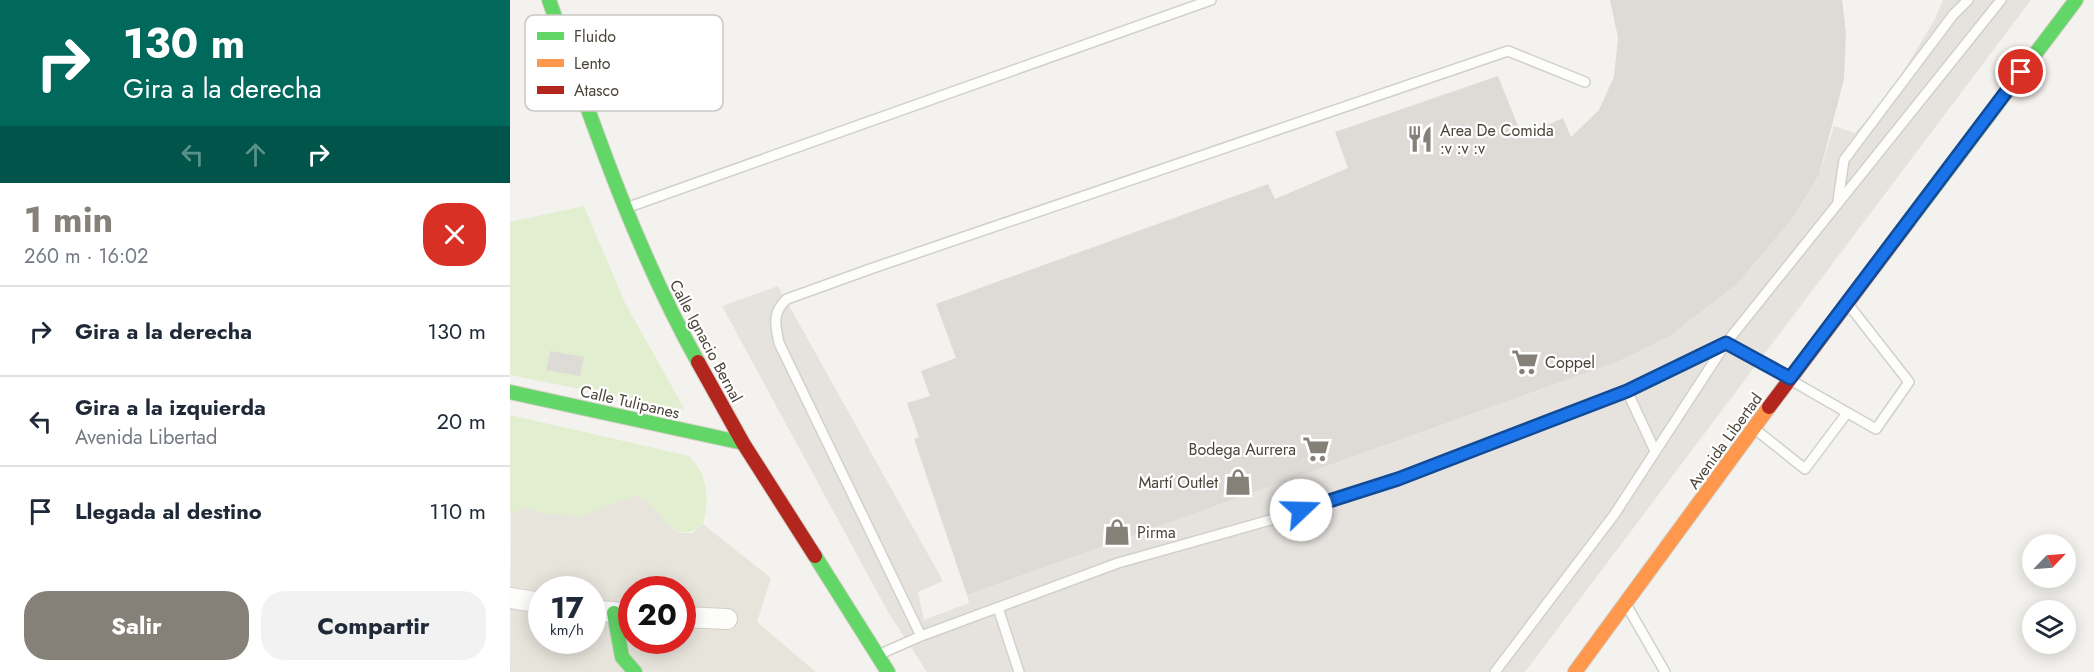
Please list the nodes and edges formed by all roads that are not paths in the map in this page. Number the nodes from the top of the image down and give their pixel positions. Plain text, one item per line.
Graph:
1 (549, 0) edge
2 (1211, 0) edge
3 (1968, 0) edge
4 (2001, 0) edge
5 (2076, 0) edge
6 (554, 15) edge
7 (1585, 82) dead end
8 (589, 111) edge
9 (1838, 203) junction
10 (624, 209) junction
11 (1847, 304) junction
12 (1726, 343) junction
13 (1790, 378) junction
14 (1627, 391) junction
15 (510, 392) edge
16 (1846, 413) junction
17 (1755, 429) junction
18 (743, 444) junction
19 (1655, 452) junction
20 (510, 598) edge
21 (528, 601) edge
22 (1626, 604) junction
23 (998, 608) junction
24 (696, 618) edge
25 (727, 619) dead end
26 (921, 636) junction
27 (622, 654) edge
28 (874, 660) junction
29 (635, 672) edge
30 (888, 672) edge
31 (1019, 672) edge
32 (1495, 672) edge
33 (1575, 672) edge
34 (1665, 672) edge

1 - 6 main road, Calle Ignacio Bernal
2 - 10 lane
3 - 9 lane
4 - 9 lane
5 - 11 main road, Avenida Libertad
7 - 26 lane
8 - 10 main road, Calle Ignacio Bernal
9 - 12 lane
10 - 18 main road, Calle Ignacio Bernal
11 - 13 main road, Avenida Libertad
11 - 16 lane
12 - 13 lane
12 - 14 lane
12 - 19 lane
13 - 16 lane
13 - 17 main road, Avenida Libertad
14 - 19 lane
14 - 23 lane
15 - 18 main road, Calle Tulipanes
16 - 17 lane
17 - 22 main road, Avenida Libertad
18 - 28 main road, Calle Ignacio Bernal
19 - 32 lane
20 - 21 street
22 - 33 main road, Avenida Libertad
22 - 34 lane
23 - 26 lane
23 - 31 lane
24 - 25 street
26 - 28 lane
27 - 29 main road
28 - 30 main road, Calle Ignacio Bernal

